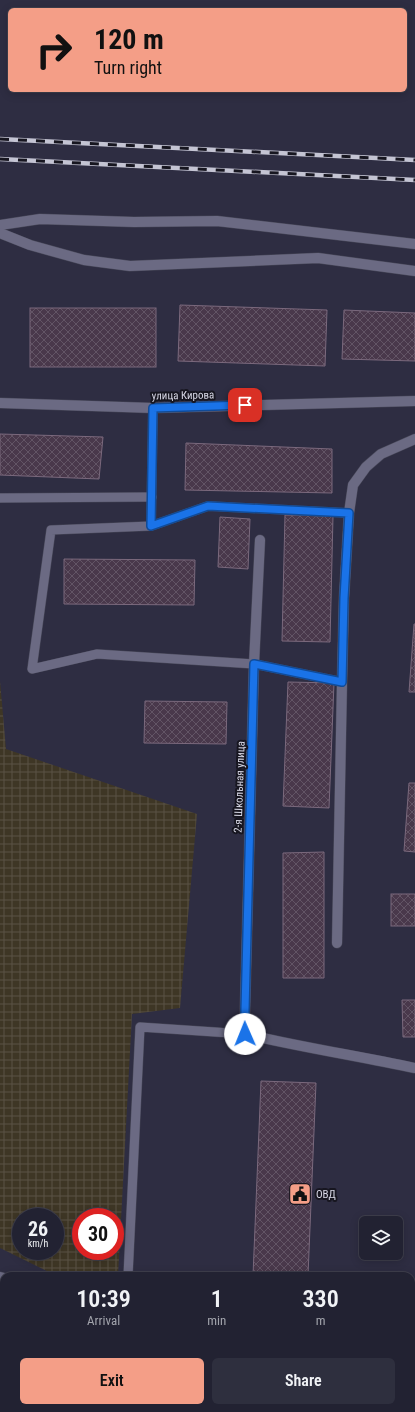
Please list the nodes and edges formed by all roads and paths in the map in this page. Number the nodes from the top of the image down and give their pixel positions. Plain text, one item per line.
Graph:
1 (0, 225) edge
2 (0, 233) edge
3 (415, 244) edge
4 (415, 271) edge
5 (415, 400) edge
6 (0, 403) edge
7 (153, 408) junction
8 (415, 439) edge
9 (152, 497) junction
10 (0, 498) edge
11 (349, 513) junction
12 (151, 526) junction
13 (260, 540) dead end
14 (254, 664) junction
15 (342, 682) junction
16 (337, 943) dead end
17 (245, 1034) junction
18 (415, 1068) edge
19 (128, 1272) edge

1 - 3 street
2 - 4 street
5 - 7 street, улица Кирова
6 - 7 street, улица Кирова
7 - 9 lane
8 - 11 street
9 - 10 lane
9 - 12 lane
11 - 12 lane
11 - 15 street
12 - 14 lane
13 - 14 street, 2-я Школьная улица
14 - 15 lane
14 - 17 street, 2-я Школьная улица
15 - 16 street
17 - 18 street
17 - 19 lane

